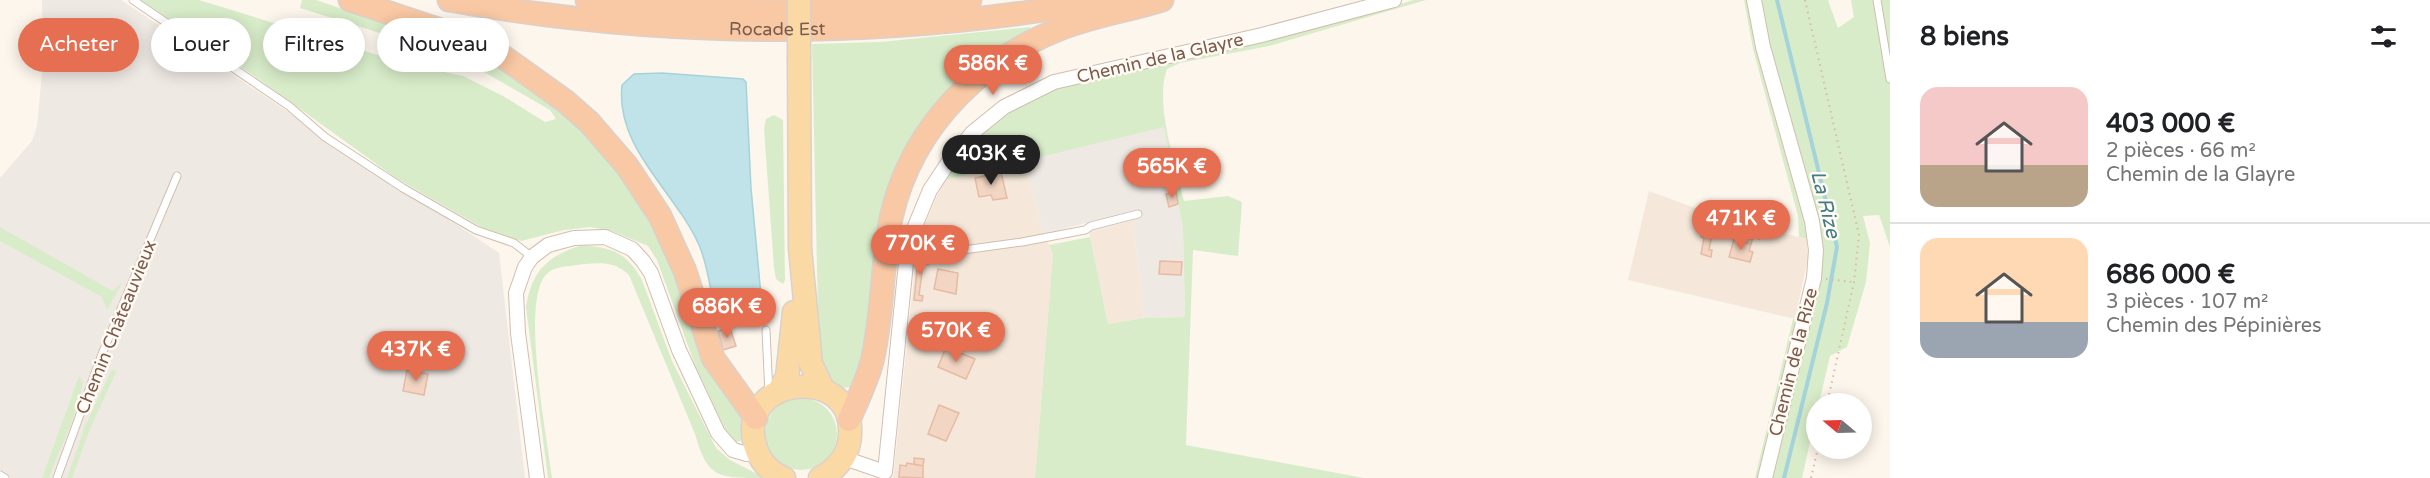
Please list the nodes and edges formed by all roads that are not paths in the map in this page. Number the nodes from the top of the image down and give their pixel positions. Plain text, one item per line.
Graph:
1 (133, 0) edge
2 (350, 0) edge
3 (449, 0) edge
4 (587, 0) edge
5 (799, 0) edge
6 (970, 0) edge
7 (1106, 0) edge
8 (1162, 0) edge
9 (1394, 0) edge
10 (1754, 0) edge
11 (1876, 0) edge
12 (731, 5) edge
13 (1890, 79) edge
14 (177, 176) dead end
15 (1138, 214) dead end
16 (800, 248) junction
17 (532, 258) junction
18 (905, 258) junction
19 (766, 330) dead end
20 (823, 389) junction
21 (774, 394) junction
22 (756, 418) junction
23 (849, 420) junction
24 (757, 451) junction
25 (844, 458) junction
26 (0, 475) edge
27 (885, 475) edge
28 (5, 478) edge
29 (57, 478) edge
30 (537, 478) edge
31 (782, 478) edge
32 (821, 478) edge
33 (1765, 478) edge

1 - 17 lane
2 - 22 highway
3 - 7 highway, Rocade Est
4 - 12 highway, Rocade Est
5 - 16 main road, bridge
6 - 12 highway, Rocade Est
8 - 23 highway
9 - 18 street, Chemin de la Glayre
10 - 33 street, Chemin de la Rize
11 - 13 lane
14 - 29 lane, Chemin Châteauvieux
15 - 18 lane
16 - 20 main road
16 - 21 main road
17 - 24 street
17 - 30 street
18 - 27 street, Chemin de la Glayre
19 - 21 lane
20 - 21 main road
20 - 23 main road
21 - 22 main road
22 - 24 main road
23 - 25 main road
24 - 31 main road
25 - 27 street, Chemin de la Glayre
25 - 32 main road
26 - 28 lane

